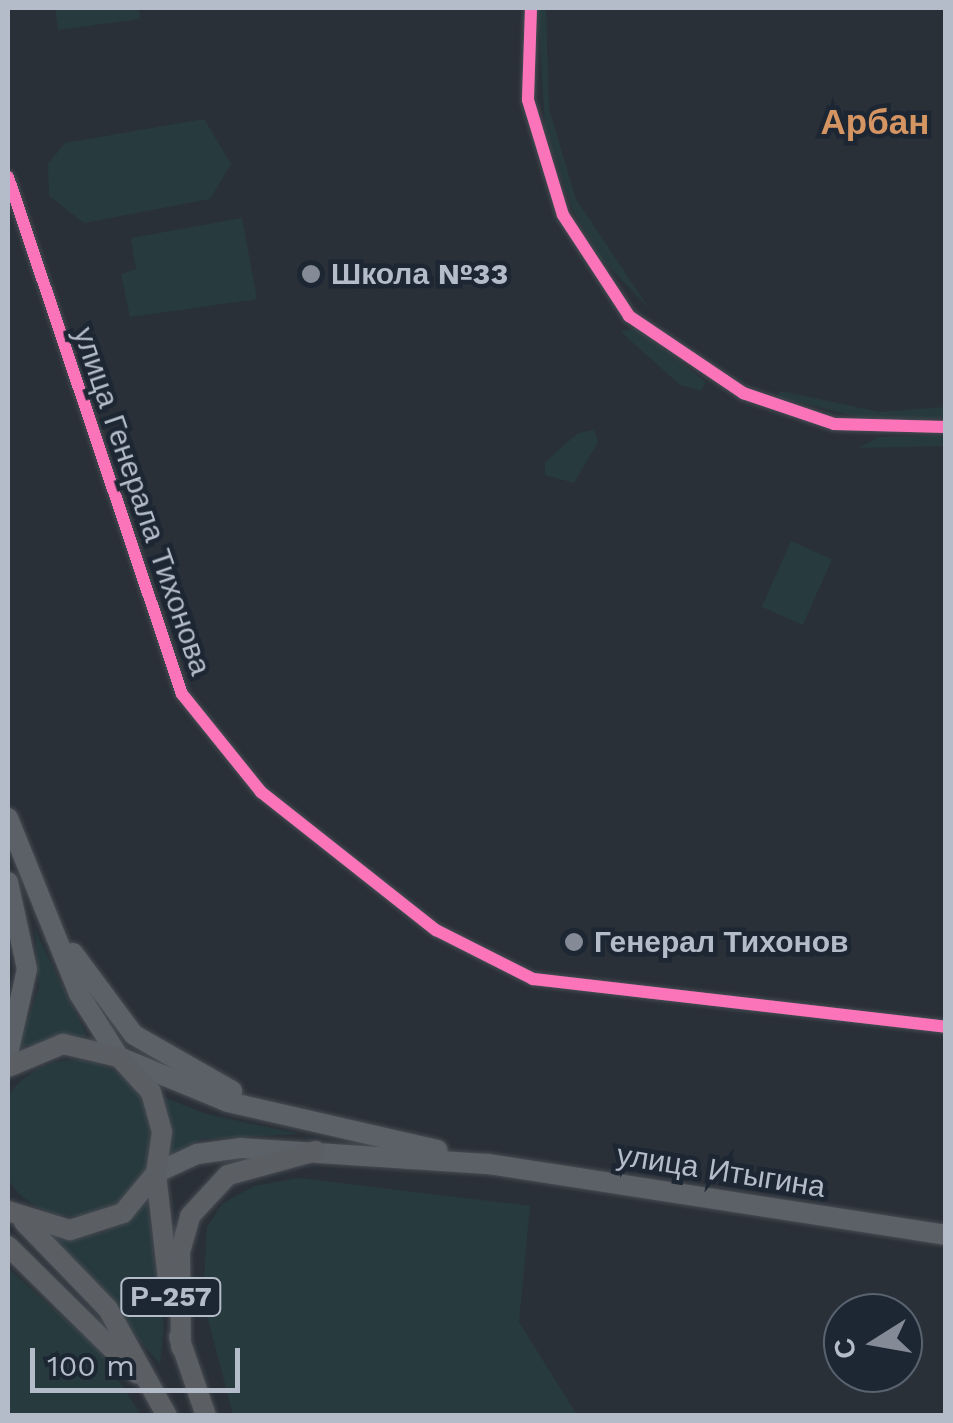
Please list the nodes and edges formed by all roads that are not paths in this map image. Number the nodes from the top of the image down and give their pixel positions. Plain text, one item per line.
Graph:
1 (531, 8) edge
2 (8, 177) edge
3 (946, 427) edge
4 (8, 818) edge
5 (32, 879) junction
6 (8, 882) edge
7 (8, 896) edge
8 (8, 1011) edge
9 (946, 1028) edge
10 (8, 1054) edge
11 (119, 1057) junction
12 (8, 1068) edge
13 (313, 1122) junction
14 (316, 1151) junction
15 (488, 1164) junction
16 (156, 1173) junction
17 (10, 1210) edge
18 (946, 1235) edge
19 (8, 1246) edge
20 (182, 1347) junction
21 (166, 1416) edge
22 (206, 1416) edge

1 - 3 street
2 - 9 street, улица Генерала Тихонова
4 - 5 main road
5 - 11 main road
5 - 13 main road
6 - 10 main road
7 - 8 main road
11 - 12 highway
11 - 13 main road, улица Итыгина
11 - 16 highway, Р-257
13 - 15 main road, улица Итыгина
14 - 15 main road, улица Итыгина
14 - 16 main road, улица Итыгина
14 - 20 highway
15 - 18 main road, улица Итыгина
16 - 17 highway, Р-257
16 - 20 highway, Р-257
17 - 21 highway, Р-257
19 - 21 highway, Р-257
20 - 22 highway, Р-257

